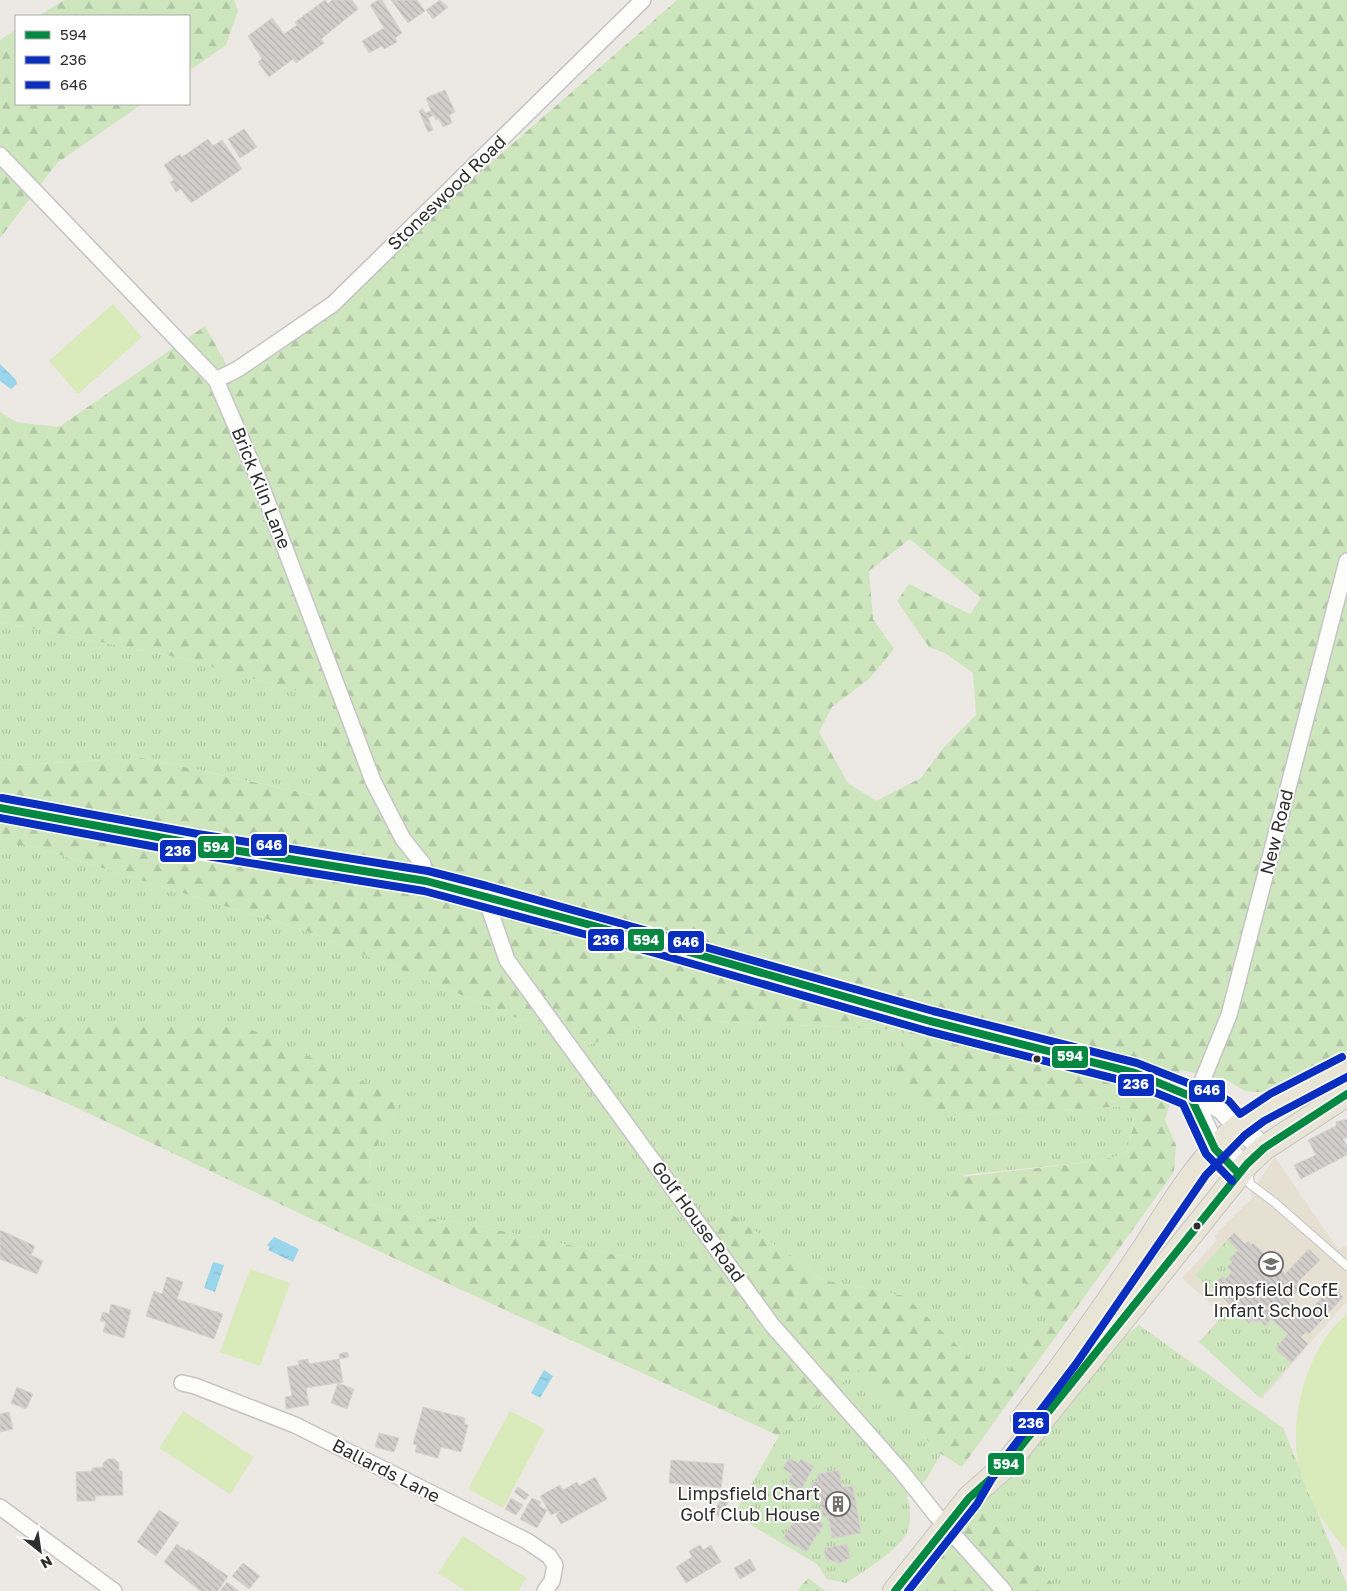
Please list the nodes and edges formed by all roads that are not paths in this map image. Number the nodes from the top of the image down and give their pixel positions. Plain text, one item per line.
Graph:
1 (643, 0) edge
2 (0, 155) edge
3 (216, 380) junction
4 (1347, 561) edge
5 (0, 808) edge
6 (426, 881) junction
7 (485, 896) junction
8 (1347, 1066) edge
9 (1347, 1094) edge
10 (1190, 1096) junction
11 (1227, 1138) junction
12 (1251, 1161) junction
13 (1347, 1266) edge
14 (182, 1383) dead end
15 (969, 1498) junction
16 (0, 1507) edge
17 (946, 1526) junction
18 (114, 1591) edge
19 (545, 1591) edge
20 (894, 1591) edge
21 (1004, 1591) edge

1 - 3 street, Stoneswood Road
2 - 3 street, Brick Kiln Lane
3 - 6 street, Brick Kiln Lane
4 - 10 street, New Road
5 - 6 main road
6 - 7 main road
7 - 10 main road
7 - 17 street, Golf House Road
8 - 11 main road
9 - 12 main road
10 - 11 main road
10 - 11 main road
11 - 12 main road
11 - 12 main road
11 - 15 main road
12 - 13 lane
12 - 15 main road
14 - 19 street, Ballards Lane
15 - 17 main road
16 - 18 street
17 - 20 main road
17 - 21 street, Golf House Road

